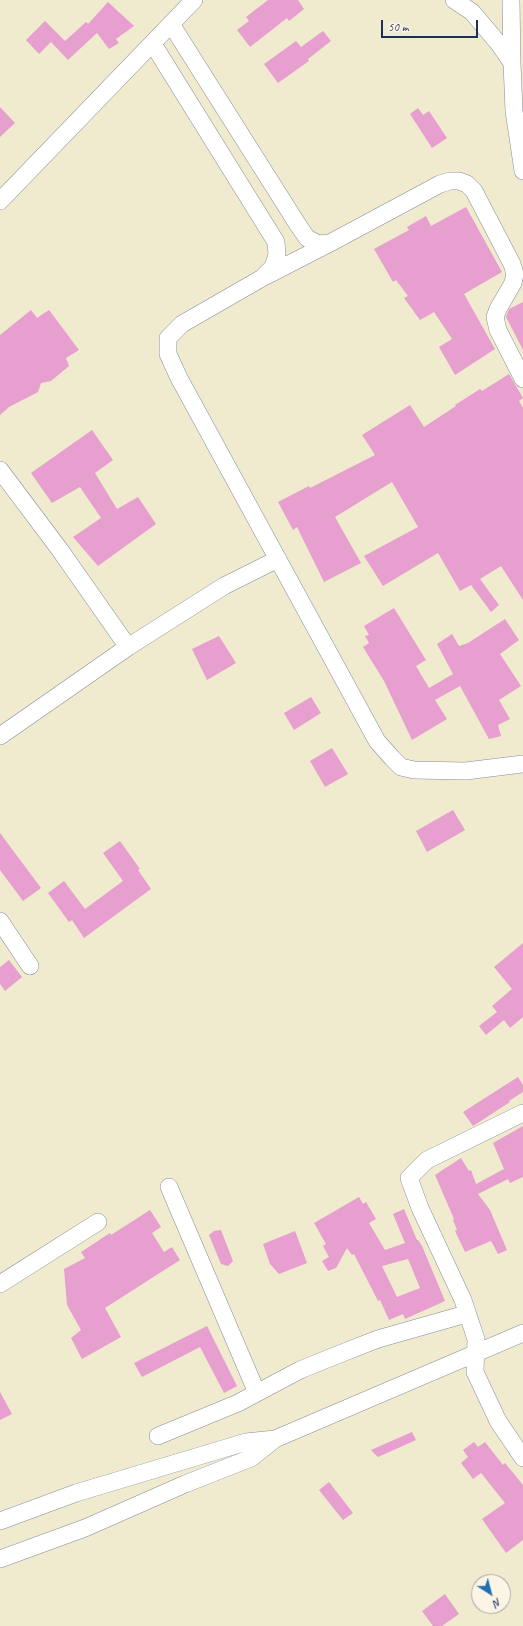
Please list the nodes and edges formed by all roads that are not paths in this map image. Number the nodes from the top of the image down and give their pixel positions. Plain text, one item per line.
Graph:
1 (194, 0) edge
2 (454, 0) edge
3 (511, 0) edge
4 (172, 24) junction
5 (153, 44) junction
6 (512, 63) junction
7 (523, 171) edge
8 (0, 201) edge
9 (330, 243) junction
10 (262, 278) junction
11 (523, 379) edge
12 (0, 470) edge
13 (278, 559) junction
14 (128, 647) junction
15 (0, 736) edge
16 (523, 764) edge
17 (0, 921) edge
18 (30, 966) dead end
19 (523, 1113) edge
20 (169, 1187) dead end
21 (98, 1222) dead end
22 (0, 1284) edge
23 (466, 1314) junction
24 (523, 1333) edge
25 (476, 1354) junction
26 (257, 1393) junction
27 (158, 1436) dead end
28 (275, 1439) junction
29 (523, 1458) edge
30 (0, 1521) edge
31 (0, 1559) edge

1 - 4 street
2 - 6 street
3 - 6 street
4 - 5 street
4 - 9 street
5 - 8 street
5 - 10 street
6 - 7 street
9 - 10 street
9 - 11 street
10 - 13 street
12 - 14 street
13 - 14 street
13 - 16 street
14 - 15 street
17 - 18 street
19 - 23 street
20 - 26 street
21 - 22 street
23 - 25 street
23 - 26 street
24 - 25 street
25 - 28 street
25 - 29 street
26 - 27 street
28 - 30 street
28 - 31 street

